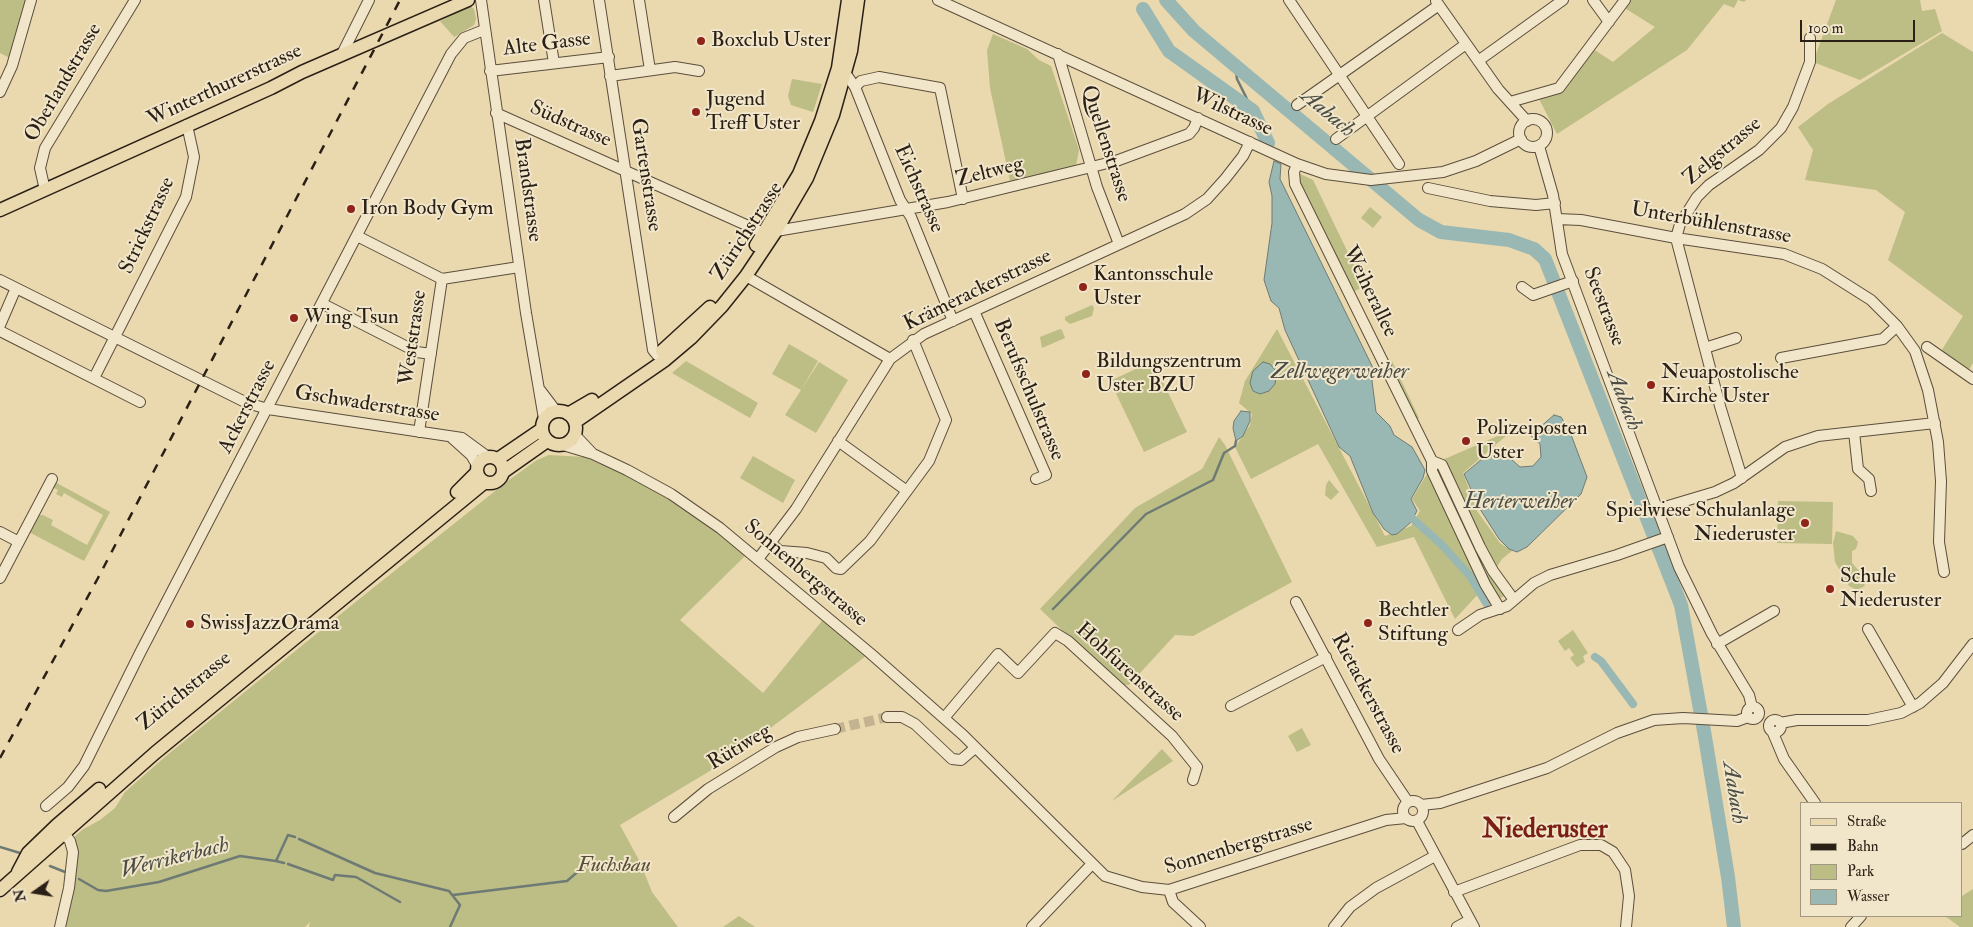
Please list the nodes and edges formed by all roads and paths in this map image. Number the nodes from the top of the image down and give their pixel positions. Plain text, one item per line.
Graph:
1 (31, 0) edge
2 (135, 0) edge
3 (369, 0) edge
4 (468, 0) edge
5 (481, 0) edge
6 (544, 0) edge
7 (599, 0) edge
8 (639, 0) edge
9 (848, 0) edge
10 (858, 0) edge
11 (938, 0) edge
12 (1289, 0) edge
13 (1563, 0) edge
14 (1593, 0) edge
15 (1625, 0) edge
16 (1437, 2) edge
17 (1609, 22) junction
18 (484, 30) junction
19 (1810, 38) dead end
20 (1466, 44) junction
21 (342, 54) junction
22 (1058, 54) junction
23 (608, 57) junction
24 (1478, 61) junction
25 (554, 64) junction
26 (650, 70) junction
27 (490, 71) junction
28 (699, 71) dead end
29 (610, 76) junction
30 (1339, 76) junction
31 (851, 81) junction
32 (0, 92) edge
33 (1510, 102) junction
34 (1297, 105) dead end
35 (496, 113) junction
36 (1368, 117) junction
37 (1198, 118) junction
38 (1527, 121) junction
39 (187, 125) junction
40 (1336, 139) dead end
41 (1521, 139) junction
42 (1250, 142) junction
43 (1539, 146) junction
44 (1297, 164) junction
45 (1399, 164) dead end
46 (1091, 166) junction
47 (626, 171) junction
48 (1428, 188) dead end
49 (45, 190) junction
50 (963, 199) junction
51 (1555, 204) junction
52 (0, 210) edge
53 (906, 210) junction
54 (1557, 219) junction
55 (770, 232) junction
56 (358, 236) junction
57 (1676, 238) junction
58 (1119, 244) junction
59 (519, 267) junction
60 (746, 276) junction
61 (442, 279) junction
62 (0, 280) edge
63 (1569, 282) junction
64 (1522, 286) dead end
65 (16, 288) junction
66 (323, 304) junction
67 (974, 311) junction
68 (953, 321) junction
69 (0, 325) edge
70 (1897, 326) junction
71 (0, 331) edge
72 (114, 337) junction
73 (1736, 338) dead end
74 (913, 340) junction
75 (1927, 347) dead end
76 (1705, 348) junction
77 (431, 354) junction
78 (657, 355) junction
79 (1781, 358) dead end
80 (890, 359) junction
81 (94, 378) junction
82 (1973, 379) edge
83 (538, 385) junction
84 (140, 402) dead end
85 (268, 409) junction
86 (569, 421) junction
87 (1935, 423) junction
88 (543, 424) junction
89 (419, 432) junction
90 (1854, 432) junction
91 (451, 437) junction
92 (547, 441) junction
93 (838, 441) junction
94 (563, 445) junction
95 (593, 454) junction
96 (493, 458) junction
97 (1432, 462) junction
98 (502, 472) junction
99 (479, 474) junction
100 (1742, 478) junction
101 (52, 479) dead end
102 (1036, 479) dead end
103 (907, 491) junction
104 (1871, 491) dead end
105 (1658, 509) junction
106 (0, 532) edge
107 (1664, 539) junction
108 (19, 542) junction
109 (770, 543) junction
110 (758, 559) junction
111 (1944, 572) dead end
112 (0, 578) edge
113 (1514, 600) junction
114 (1296, 602) dead end
115 (1500, 608) junction
116 (1774, 611) dead end
117 (1868, 629) dead end
118 (1458, 630) dead end
119 (1717, 644) junction
120 (1973, 644) edge
121 (1326, 657) junction
122 (1231, 706) dead end
123 (1912, 707) junction
124 (1755, 708) junction
125 (887, 717) tunnel mouth
126 (944, 718) junction
127 (1750, 719) junction
128 (1779, 721) junction
129 (835, 729) tunnel mouth
130 (1771, 732) junction
131 (975, 748) junction
132 (1193, 780) dead end
133 (1814, 802) edge
134 (46, 806) dead end
135 (1406, 811) junction
136 (1420, 813) junction
137 (674, 817) dead end
138 (60, 829) junction
139 (1973, 835) edge
140 (1963, 843) edge
141 (1435, 856) junction
142 (1091, 865) junction
143 (0, 890) edge
144 (1169, 890) junction
145 (1454, 892) junction
146 (1861, 917) edge
147 (1472, 923) edge
148 (60, 927) edge
149 (1032, 927) edge
150 (1200, 927) edge
151 (1334, 927) edge
152 (1457, 927) edge
153 (1626, 927) edge
154 (1851, 927) edge

1 - 32 street
2 - 49 street, Oberlandstrasse
3 - 21 street
4 - 21 main road, Winterthurerstrasse
5 - 18 street, Brandstrasse
6 - 25 street
7 - 23 street, Gartenstrasse
8 - 26 street
9 - 55 main road, Zürichstrasse
10 - 31 main road, Zürichstrasse
11 - 22 street, Wilstrasse
12 - 30 street
13 - 24 street
14 - 17 street
15 - 17 street
16 - 20 street
16 - 30 street
17 - 33 street
18 - 27 street, Brandstrasse
18 - 56 street, Ackerstrasse
19 - 57 street, Zelgstrasse
20 - 24 street
20 - 36 street
21 - 39 main road, Winterthurerstrasse
22 - 37 street, Wilstrasse
22 - 46 street, Quellenstrasse
23 - 25 street, Alte Gasse
23 - 29 street, Gartenstrasse
24 - 33 street
25 - 27 street, Alte Gasse
26 - 28 street
26 - 29 street
27 - 35 street, Brandstrasse
29 - 47 street, Gartenstrasse
30 - 34 street
30 - 36 street
31 - 50 street
31 - 53 street, Eichstrasse
31 - 55 main road, Zürichstrasse
33 - 38 street
35 - 47 street, Südstrasse
35 - 59 street, Brandstrasse
36 - 40 street
36 - 45 street
37 - 42 street, Wilstrasse
37 - 46 street, Zeltweg
38 - 41 street
38 - 43 street
39 - 49 main road, Winterthurerstrasse
39 - 72 street, Strickstrasse
41 - 43 street
41 - 44 street, Wilstrasse
42 - 44 street, Wilstrasse
42 - 58 street, Krämerackerstrasse
43 - 51 street, Seestrasse
44 - 97 street, Weiherallee
46 - 50 street, Zeltweg
46 - 58 street, Quellenstrasse
47 - 55 street, Südstrasse
47 - 78 street, Gartenstrasse
48 - 51 street
49 - 52 main road, Winterthurerstrasse
50 - 53 street, Zeltweg
51 - 54 street, Seestrasse
53 - 55 street, Zeltweg
53 - 68 street, Eichstrasse
54 - 57 street, Unterbühlenstrasse
54 - 63 street, Seestrasse
55 - 60 main road, Zürichstrasse
55 - 78 main road, Zürichstrasse
56 - 61 street
56 - 66 street, Ackerstrasse
57 - 70 street, Unterbühlenstrasse
57 - 76 street
58 - 67 street, Krämerackerstrasse
59 - 61 street
59 - 83 street, Brandstrasse
60 - 80 street
60 - 86 main road, Zürichstrasse
61 - 77 street, Weststrasse
62 - 65 street, Gschwaderstrasse
63 - 64 street
63 - 105 street, Seestrasse
65 - 69 street
65 - 72 street, Gschwaderstrasse
66 - 77 street
66 - 85 street, Ackerstrasse
67 - 68 street, Krämerackerstrasse
67 - 102 street, Berufsschulstrasse
68 - 74 street, Krämerackerstrasse
70 - 79 street
70 - 87 street, Unterbühlenstrasse
71 - 81 street
72 - 81 street
72 - 85 street, Gschwaderstrasse
73 - 76 street
74 - 80 street, Krämerackerstrasse
74 - 103 street
75 - 82 street
76 - 100 street
77 - 89 street, Weststrasse
78 - 86 main road, Zürichstrasse
80 - 93 street, Krämerackerstrasse
81 - 84 street
83 - 86 street, Brandstrasse
83 - 88 street, Brandstrasse
85 - 89 street, Gschwaderstrasse
85 - 134 street, Ackerstrasse
86 - 88 main road
86 - 94 main road
86 - 95 street, Sonnenbergstrasse
87 - 90 street
87 - 111 street, Unterbühlenstrasse
88 - 92 main road
88 - 96 main road
89 - 91 street, Gschwaderstrasse
90 - 100 street
90 - 104 street
91 - 96 street, Gschwaderstrasse
91 - 99 street, Gschwaderstrasse
92 - 94 main road
92 - 98 main road
93 - 103 street
93 - 109 street, Krämerackerstrasse
94 - 95 street, Sonnenbergstrasse
95 - 110 street, Sonnenbergstrasse
96 - 98 main road
96 - 99 main road
97 - 113 street, Weiherallee
97 - 115 street, Weiherallee
98 - 99 main road
99 - 138 main road, Zürichstrasse
100 - 105 street
101 - 108 street
103 - 109 street
105 - 107 street, Seestrasse
106 - 108 street
107 - 113 street
107 - 119 street, Seestrasse
108 - 112 street
109 - 110 street, Krämerackerstrasse
110 - 126 street, Sonnenbergstrasse
113 - 115 street
114 - 121 street, Rietackerstrasse
115 - 118 street
116 - 119 street
117 - 123 street
119 - 124 street, Seestrasse
120 - 123 street
121 - 122 street
121 - 135 street, Rietackerstrasse
123 - 128 street
124 - 127 street
124 - 128 street
125 - 131 street
126 - 131 street, Sonnenbergstrasse
126 - 132 street, Hohfurenstrasse
127 - 130 street
127 - 136 street
128 - 130 street
129 - 137 street, Rütiweg
130 - 133 street
131 - 142 street, Sonnenbergstrasse
135 - 136 street
135 - 136 street
135 - 144 street, Sonnenbergstrasse
136 - 141 street
138 - 143 main road, Zürichstrasse
138 - 148 street
139 - 140 street
141 - 145 street
141 - 151 street
142 - 144 street, Sonnenbergstrasse
142 - 149 street
144 - 150 street
145 - 147 street
145 - 153 street
146 - 154 street
147 - 152 street

